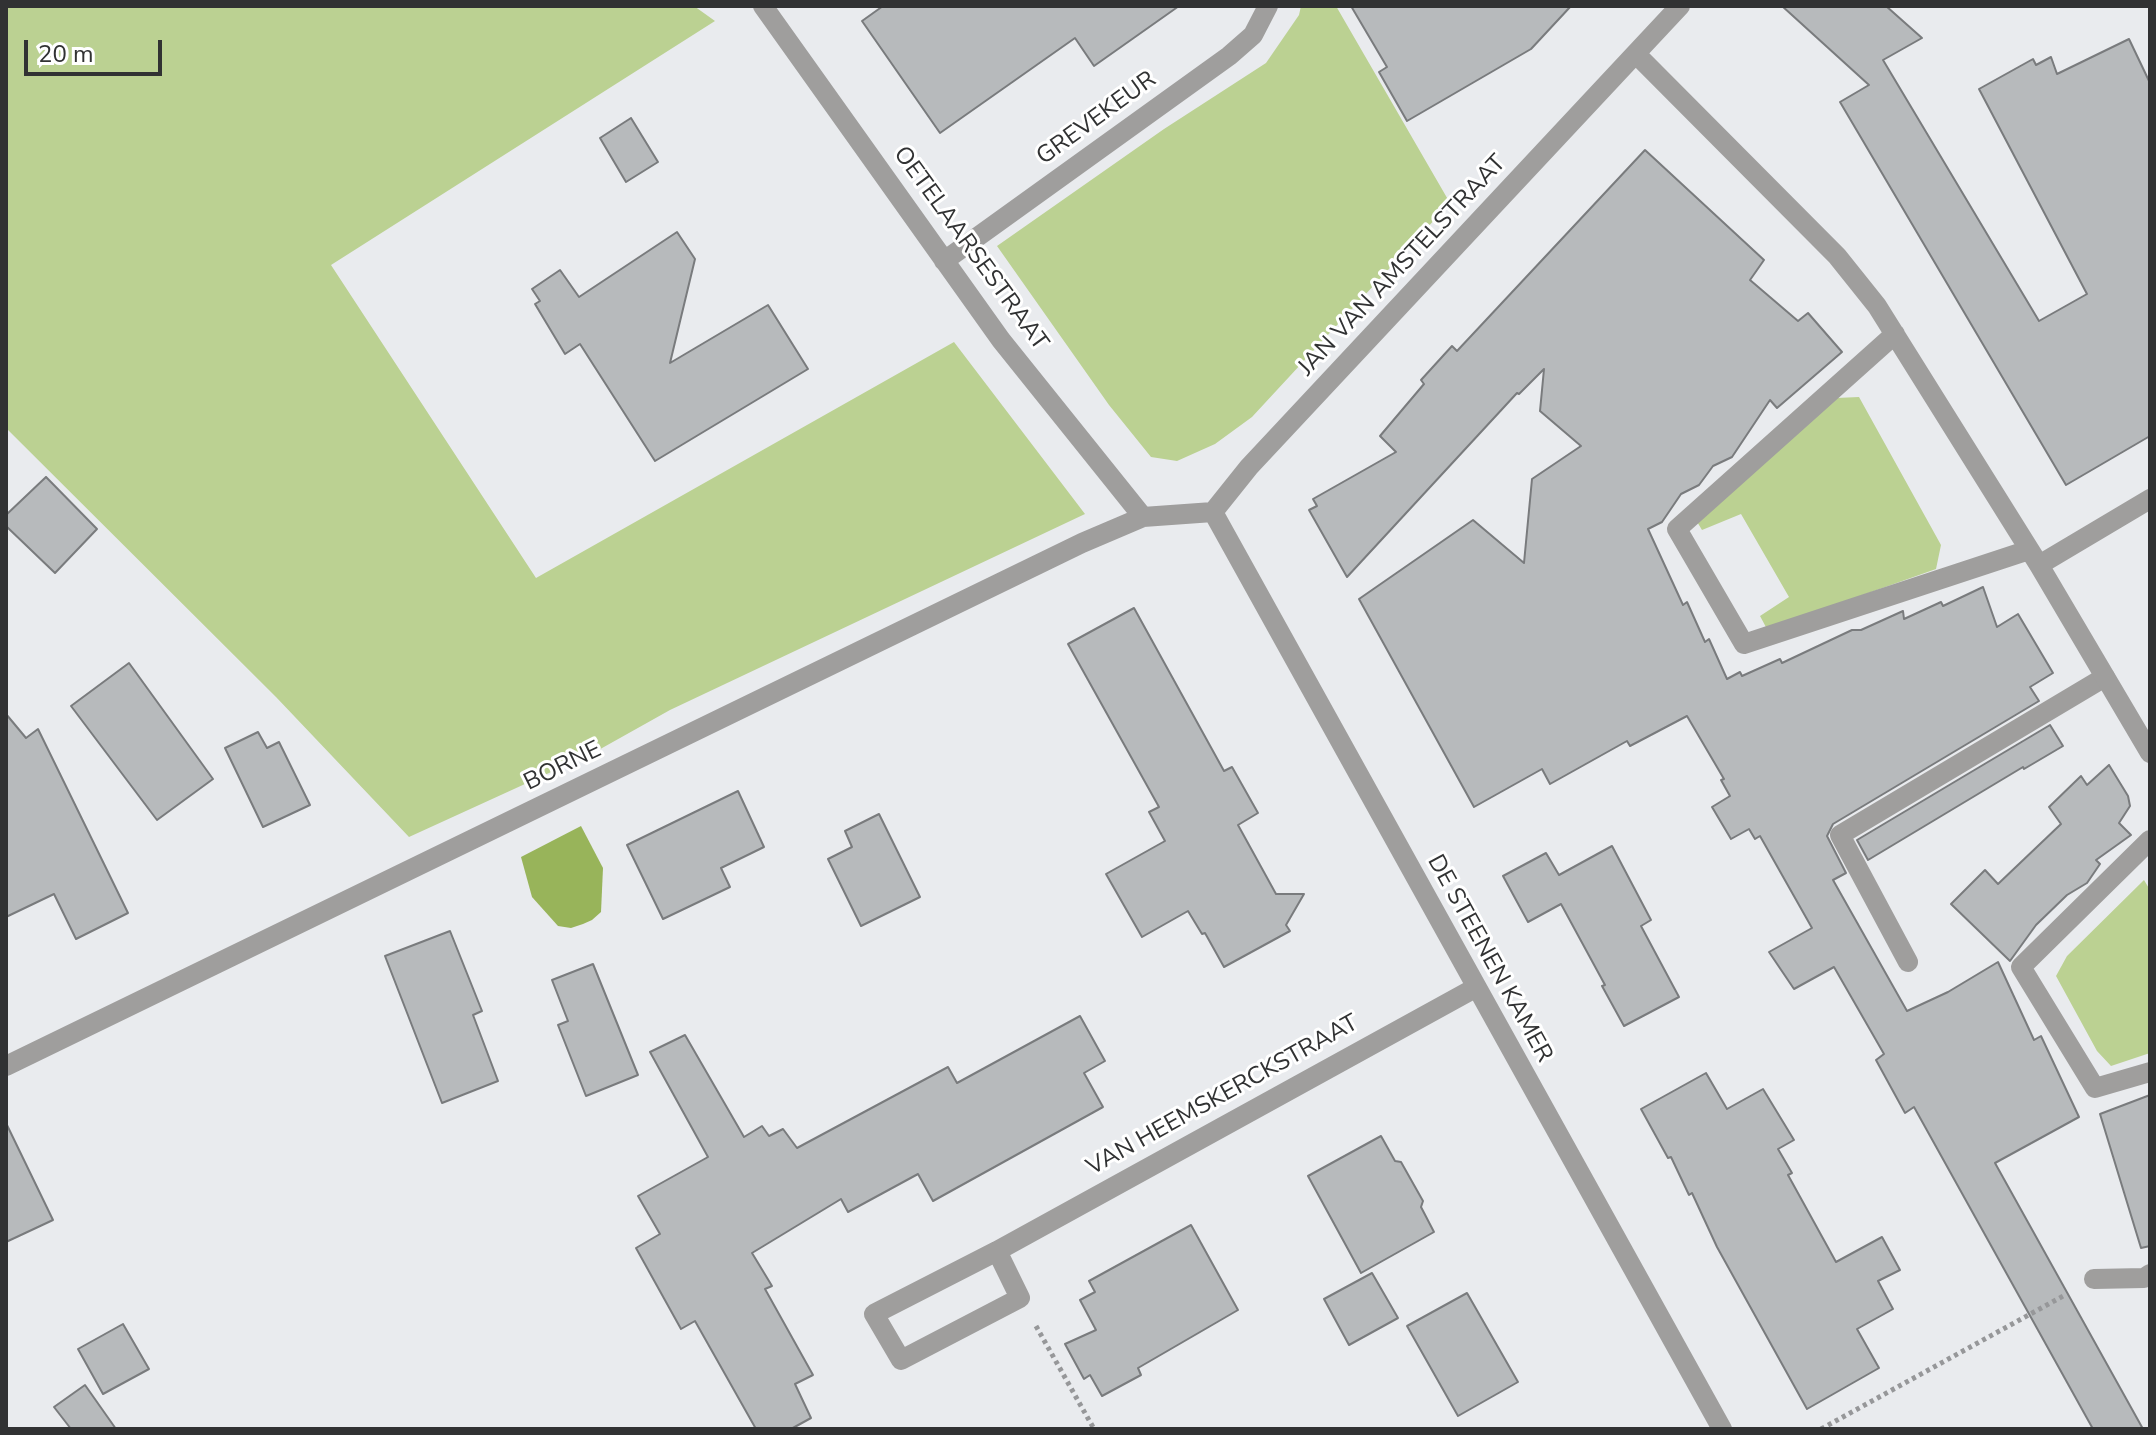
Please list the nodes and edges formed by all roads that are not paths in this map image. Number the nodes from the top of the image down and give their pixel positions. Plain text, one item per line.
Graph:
1 (763, 6) edge
2 (1268, 6) edge
3 (1680, 6) edge
4 (1637, 55) junction
5 (944, 261) junction
6 (1895, 334) junction
7 (2150, 499) edge
8 (1213, 512) junction
9 (1143, 517) junction
10 (2034, 558) junction
11 (2105, 677) junction
12 (2150, 753) edge
13 (2150, 840) edge
14 (1908, 962) dead end
15 (1475, 988) junction
16 (6, 1066) edge
17 (2150, 1072) edge
18 (997, 1251) junction
19 (2150, 1274) edge
20 (2094, 1279) road end
21 (1722, 1429) edge

1 - 5 street, OETELAARSESTRAAT
2 - 5 street, GREVEKEUR
3 - 4 street, JAN VAN AMSTELSTRAAT
4 - 6 street
4 - 8 street, JAN VAN AMSTELSTRAAT
5 - 9 street, OETELAARSESTRAAT
6 - 10 street
6 - 10 street
7 - 10 street
8 - 9 street
8 - 15 street, DE STEENEN KAMER
9 - 16 street, BORNE
10 - 11 street
11 - 12 street
11 - 14 street
13 - 17 street
15 - 18 street, VAN HEEMSKERCKSTRAAT
15 - 21 street, DE STEENEN KAMER
18 - 18 street, VAN HEEMSKERCKSTRAAT
19 - 20 street

